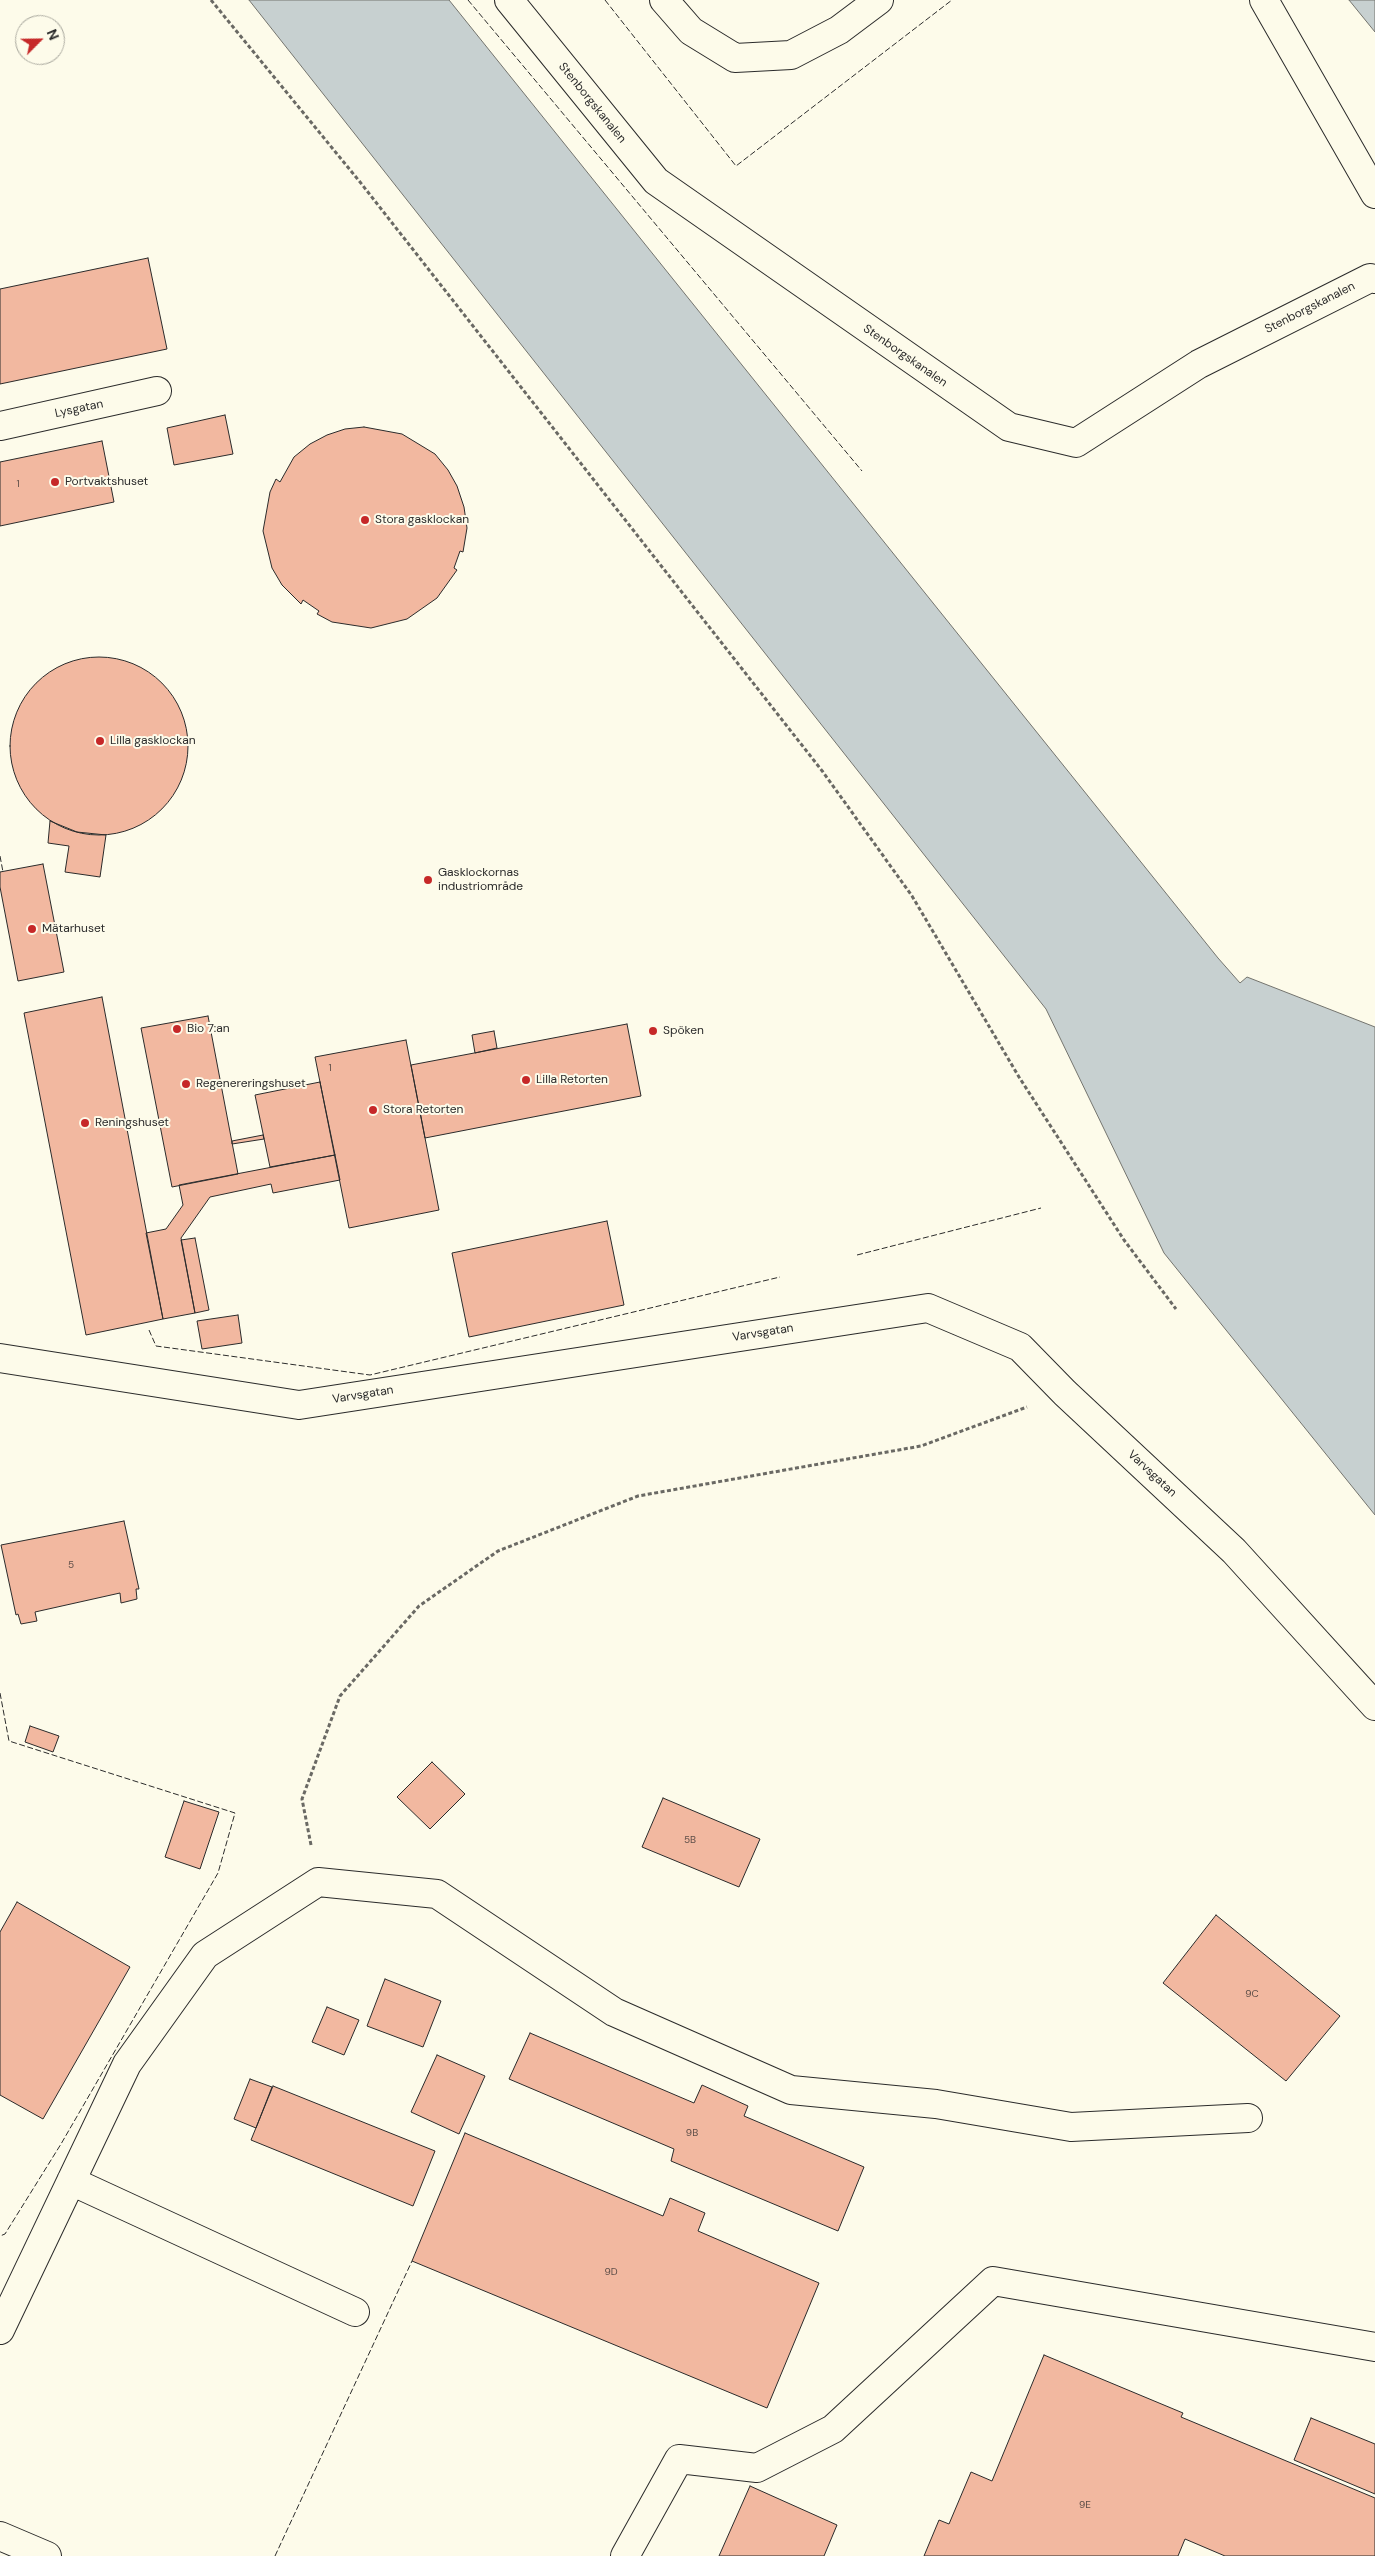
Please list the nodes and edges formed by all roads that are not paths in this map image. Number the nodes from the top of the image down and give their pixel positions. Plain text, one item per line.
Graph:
1 (510, 0) edge
2 (664, 0) edge
3 (879, 0) edge
4 (1264, 0) edge
5 (1375, 194) edge
6 (1375, 279) edge
7 (158, 391) dead end
8 (0, 426) edge
9 (0, 1358) edge
10 (1375, 1706) edge
11 (1248, 2118) dead end
12 (72, 2181) junction
13 (355, 2312) dead end
14 (0, 2330) edge
15 (1375, 2346) edge
16 (0, 2536) edge
17 (47, 2556) edge
18 (625, 2556) edge

1 - 6 street, Stenborgskanalen
2 - 3 street
4 - 5 street
7 - 8 street, Lysgatan
9 - 10 street, Varvsgatan
11 - 12 street
12 - 13 street
12 - 14 street
15 - 18 street
16 - 17 street

